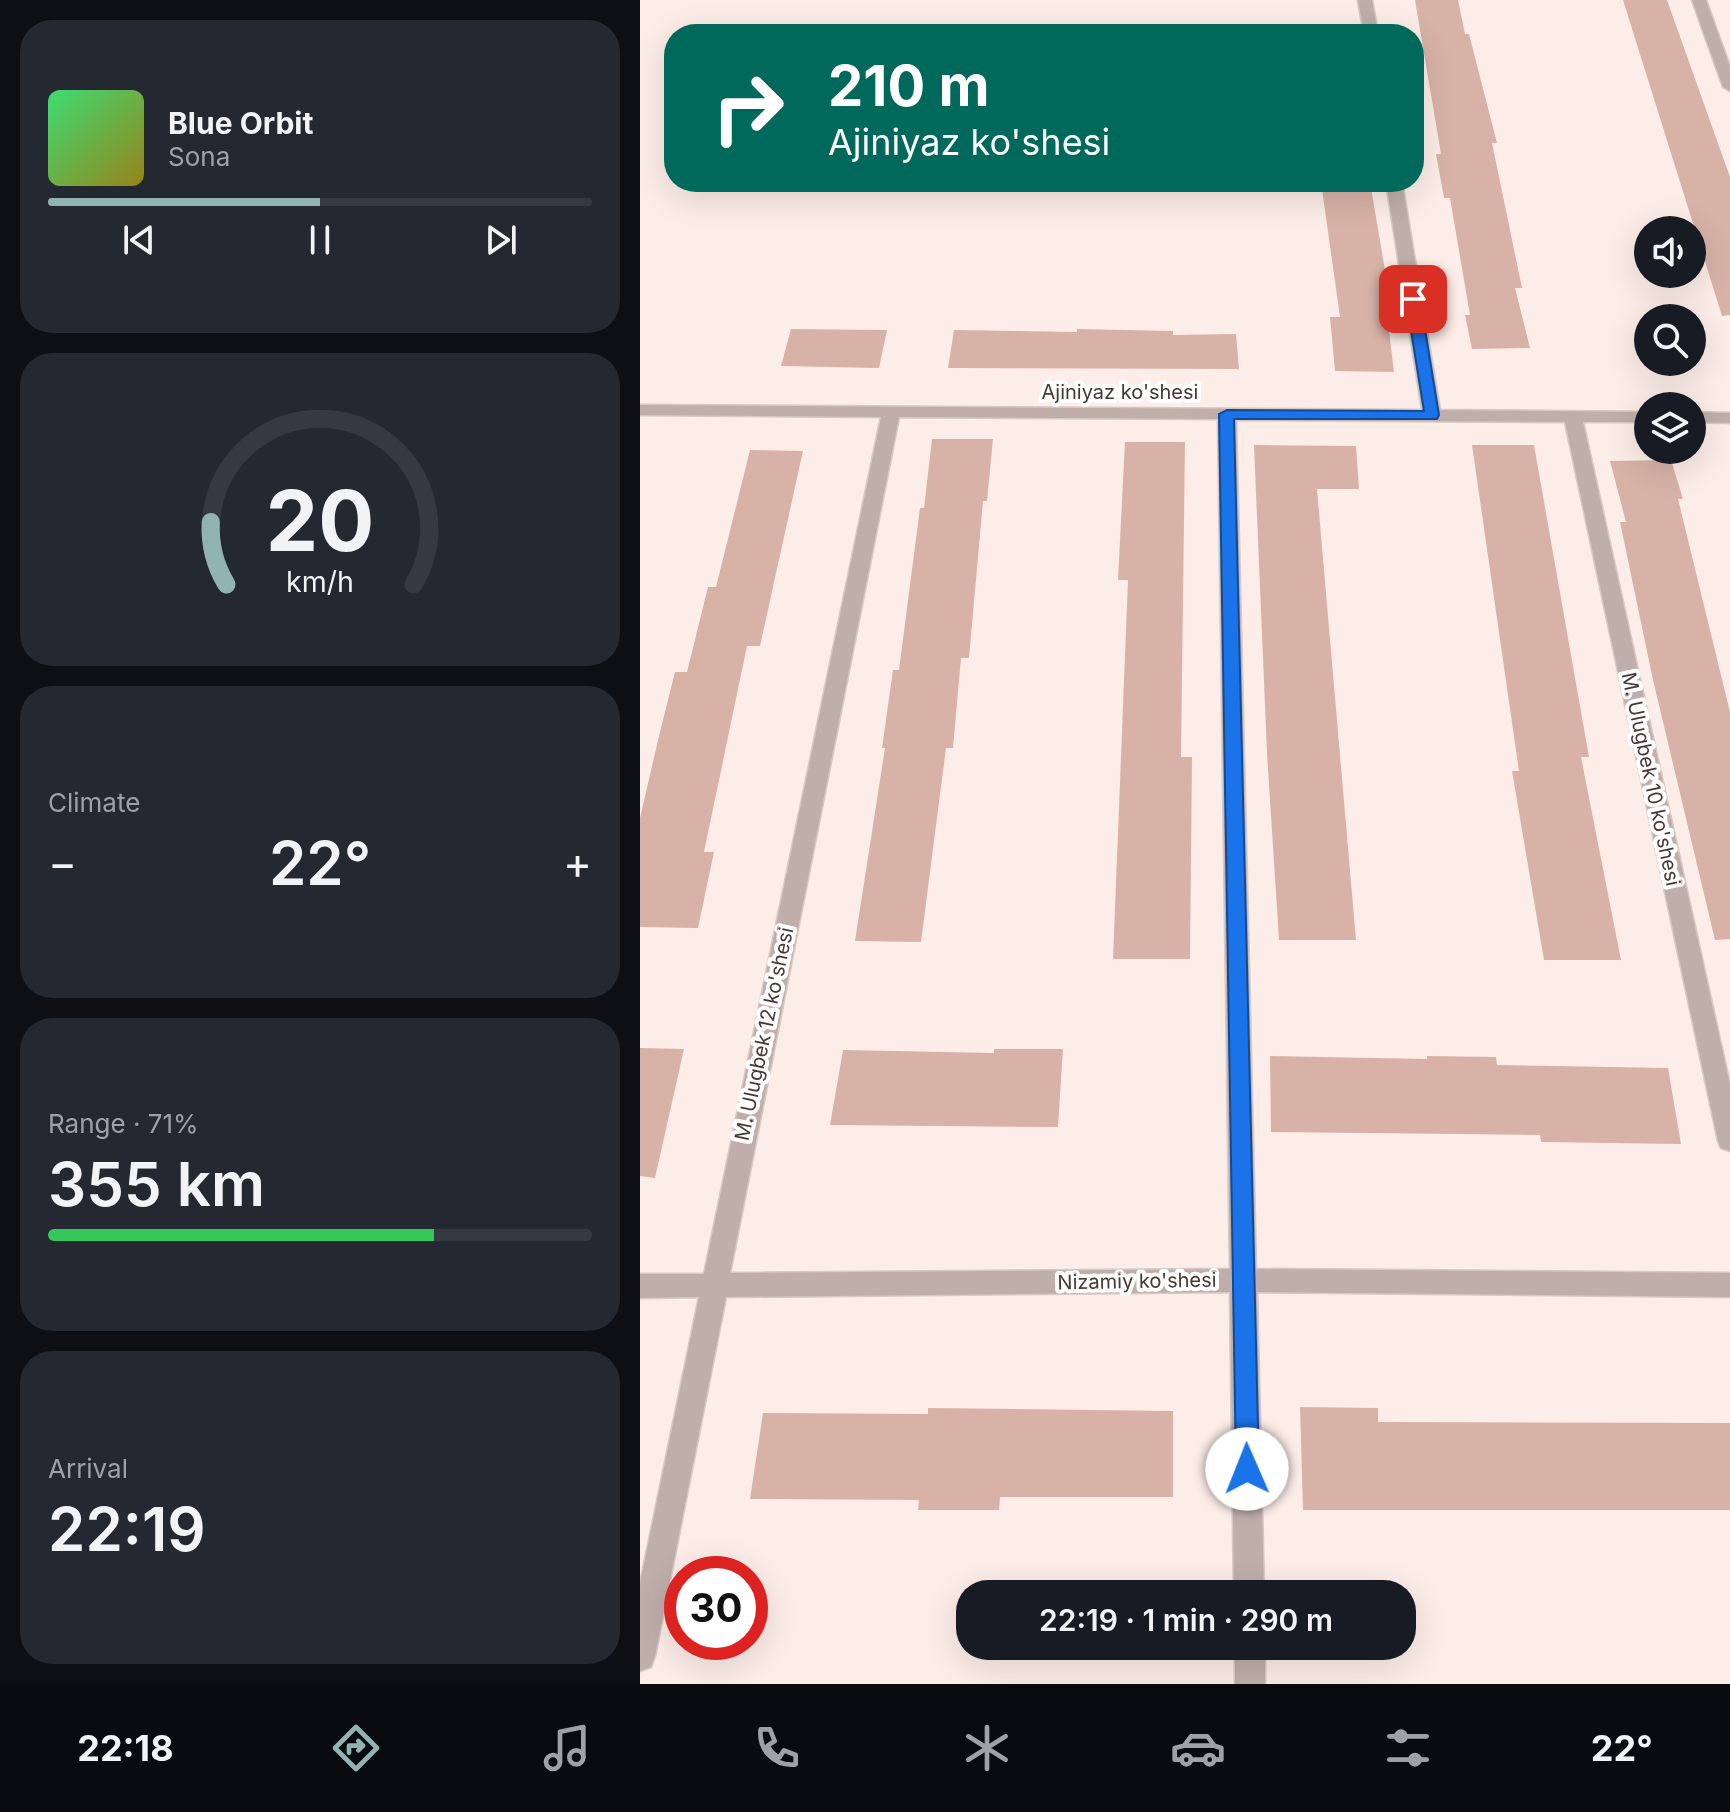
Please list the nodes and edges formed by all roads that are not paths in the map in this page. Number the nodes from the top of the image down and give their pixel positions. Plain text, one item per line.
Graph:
1 (1365, 0) edge
2 (1699, 0) edge
3 (1369, 24) edge
4 (1730, 87) edge
5 (1396, 192) edge
6 (640, 410) edge
7 (891, 412) junction
8 (1227, 414) junction
9 (1432, 415) junction
10 (1573, 416) junction
11 (1634, 417) edge
12 (1706, 417) edge
13 (1730, 418) edge
14 (1730, 1141) edge
15 (1245, 1280) junction
16 (713, 1285) junction
17 (1730, 1285) edge
18 (640, 1286) edge
19 (1249, 1580) edge
20 (640, 1656) edge
21 (1250, 1660) edge
22 (1250, 1684) edge

1 - 3 street
2 - 4 street
5 - 9 street
6 - 7 street, Ajiniyaz ko'shesi
7 - 8 street, Ajiniyaz ko'shesi
7 - 16 street, M. Ulugbek 12 ko'shesi
8 - 9 street, Ajiniyaz ko'shesi
8 - 15 street
9 - 10 street, Ajiniyaz ko'shesi
10 - 11 street, Ajiniyaz ko'shesi
10 - 14 street, M. Ulugbek 10 ko'shesi
12 - 13 street
15 - 16 street, Nizamiy ko'shesi
15 - 17 street, Nizamiy ko'shesi
15 - 19 street
16 - 18 street, Nizamiy ko'shesi
16 - 20 street, M. Ulugbek 12 ko'shesi
21 - 22 street

